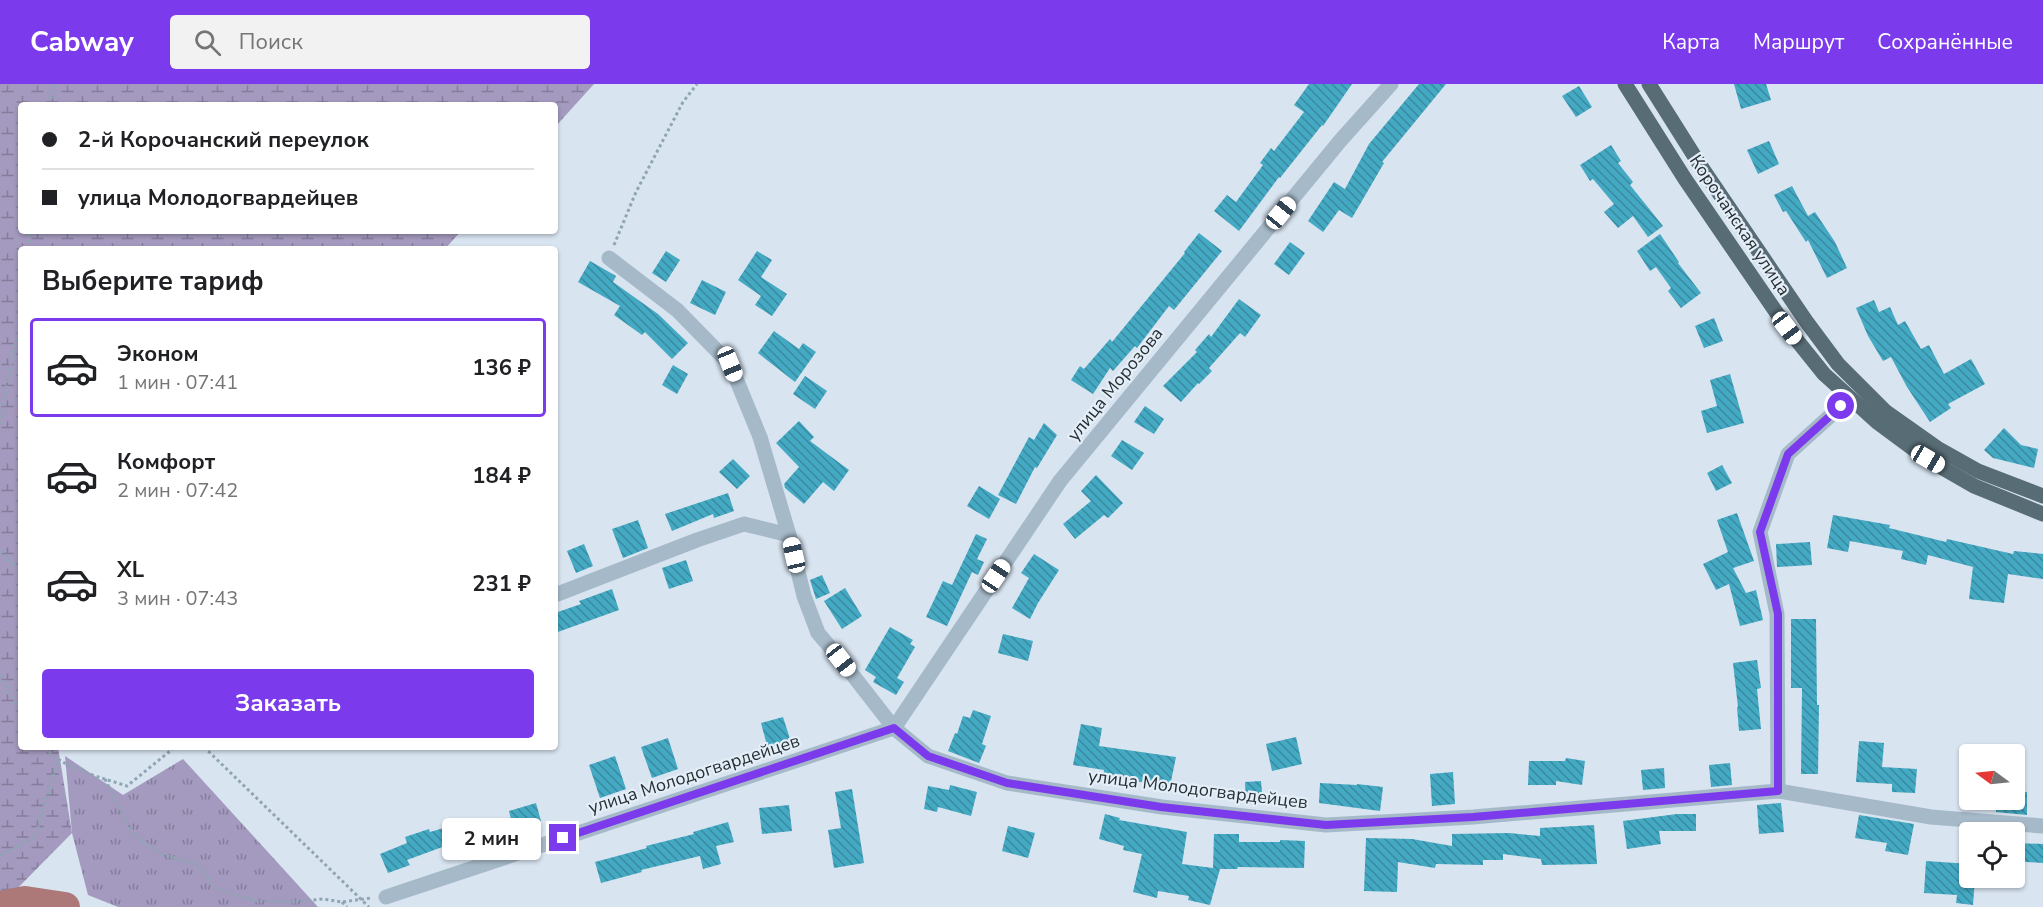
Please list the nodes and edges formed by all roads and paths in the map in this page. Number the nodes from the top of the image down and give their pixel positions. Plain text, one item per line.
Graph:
1 (54, 84) edge
2 (697, 84) edge
3 (1391, 84) edge
4 (1625, 84) edge
5 (1649, 84) edge
6 (51, 102) edge
7 (609, 258) joint
8 (18, 337) edge
9 (1850, 398) junction
10 (0, 424) edge
11 (2043, 496) edge
12 (2043, 514) edge
13 (789, 535) junction
14 (0, 552) edge
15 (18, 568) edge
16 (558, 594) edge
17 (0, 675) edge
18 (18, 708) edge
19 (894, 728) junction
20 (47, 750) edge
21 (171, 750) edge
22 (207, 750) edge
23 (60, 759) junction
24 (105, 779) junction
25 (1778, 791) junction
26 (2043, 826) edge
27 (0, 856) edge
28 (386, 897) joint
29 (361, 900) junction
30 (342, 902) junction
31 (347, 907) edge
32 (369, 907) edge

1 - 6 path
2 - 7 path
3 - 19 street, улица Морозова
4 - 9 main road, Корочанская улица
5 - 11 main road, Корочанская улица
7 - 13 street
8 - 10 path
9 - 12 main road, Корочанская улица
9 - 25 street
13 - 16 street
13 - 19 street
14 - 15 path
17 - 18 path
19 - 25 street, улица Молодогвардейцев
19 - 28 street, улица Молодогвардейцев
20 - 23 path
21 - 24 path
22 - 29 path
23 - 24 path
23 - 27 path
24 - 30 path
25 - 26 street, улица Молодогвардейцев
28 - 29 path
29 - 30 path
29 - 32 path
30 - 31 path

